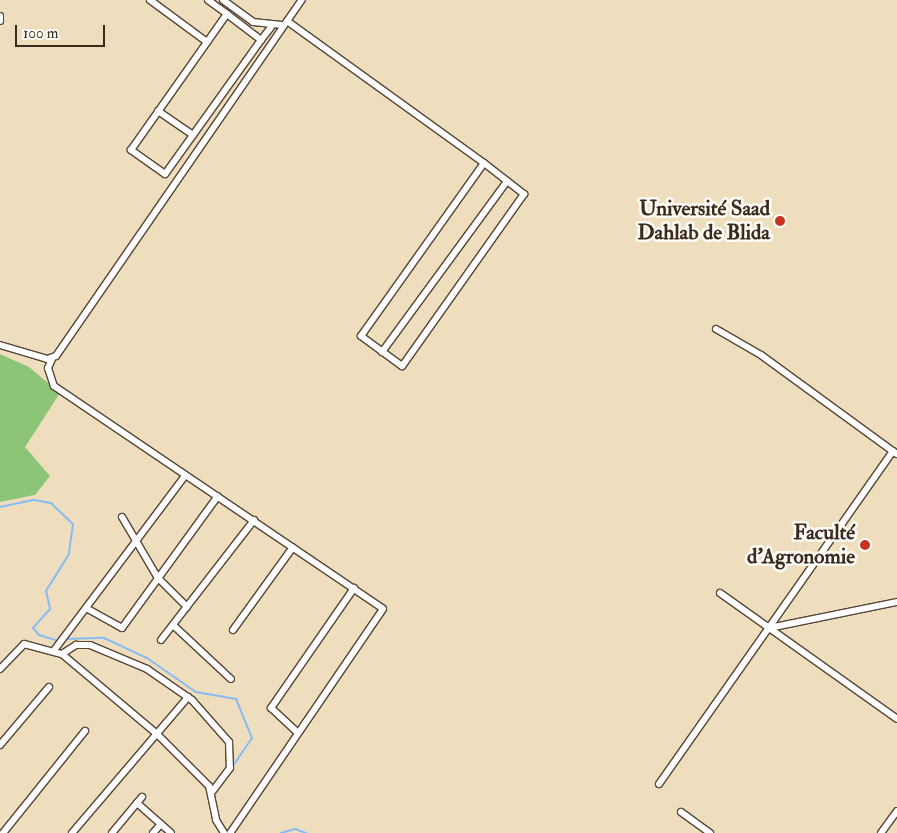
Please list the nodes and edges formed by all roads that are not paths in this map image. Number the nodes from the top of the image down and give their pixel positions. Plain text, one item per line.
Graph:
1 (150, 0) edge
2 (208, 0) edge
3 (223, 0) edge
4 (302, 0) edge
5 (227, 14) junction
6 (0, 16) edge
7 (0, 21) edge
8 (284, 23) junction
9 (271, 33) junction
10 (261, 40) junction
11 (207, 42) junction
12 (158, 111) junction
13 (193, 135) junction
14 (484, 163) junction
15 (507, 181) junction
16 (716, 330) dead end
17 (0, 345) edge
18 (382, 352) junction
19 (52, 358) junction
20 (895, 452) edge
21 (184, 477) junction
22 (218, 496) junction
23 (122, 517) dead end
24 (254, 520) junction
25 (136, 541) junction
26 (293, 547) junction
27 (158, 578) junction
28 (354, 588) junction
29 (720, 593) dead end
30 (897, 602) edge
31 (187, 607) junction
32 (86, 608) junction
33 (173, 625) junction
34 (769, 628) junction
35 (232, 630) dead end
36 (161, 640) dead end
37 (55, 649) junction
38 (62, 654) junction
39 (0, 669) edge
40 (231, 679) dead end
41 (49, 687) dead end
42 (188, 697) junction
43 (897, 719) edge
44 (85, 732) dead end
45 (298, 733) junction
46 (157, 734) junction
47 (0, 745) edge
48 (659, 784) dead end
49 (211, 793) junction
50 (142, 797) dead end
51 (137, 803) junction
52 (897, 811) edge
53 (681, 812) dead end
54 (161, 824) junction
55 (1, 833) edge
56 (72, 833) edge
57 (112, 833) edge
58 (153, 833) edge
59 (171, 833) edge
60 (224, 833) edge
61 (230, 833) edge
62 (710, 833) edge
63 (881, 833) edge

1 - 11 street
2 - 5 street
3 - 9 street
4 - 8 street
5 - 10 street
5 - 11 street
6 - 7 street
8 - 9 street
8 - 9 street
8 - 14 street
9 - 10 street
9 - 19 street
10 - 13 street
11 - 12 street
12 - 13 street
12 - 13 street
14 - 15 street
14 - 18 street
15 - 18 street
15 - 18 street
16 - 20 street
17 - 19 street
19 - 21 street
20 - 34 street
21 - 22 street
21 - 25 street
22 - 24 street
22 - 27 street
23 - 25 street
24 - 26 street
24 - 31 street
25 - 27 street
25 - 32 street
26 - 28 street
26 - 35 street
27 - 31 street
27 - 32 street
28 - 45 street
28 - 45 street
29 - 34 street
30 - 34 street
31 - 33 street
32 - 37 street
33 - 36 street
33 - 40 street
34 - 43 street
34 - 48 street
37 - 38 street
37 - 39 street
38 - 42 street
38 - 46 street
41 - 47 street
42 - 46 street
42 - 49 street
44 - 55 street
45 - 61 street
46 - 49 street
46 - 56 street
49 - 60 street
50 - 51 street
51 - 54 street
51 - 57 street
52 - 63 street
53 - 62 street
54 - 58 street
54 - 59 street

